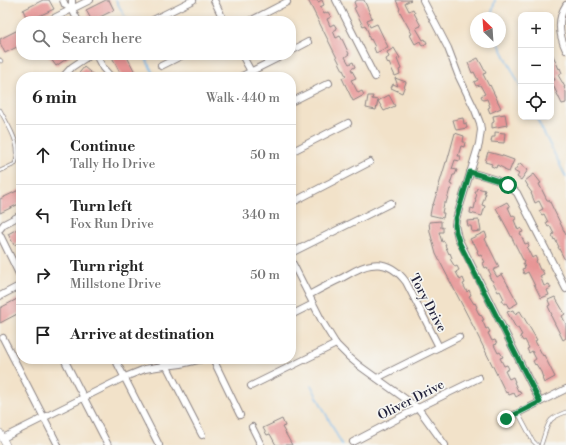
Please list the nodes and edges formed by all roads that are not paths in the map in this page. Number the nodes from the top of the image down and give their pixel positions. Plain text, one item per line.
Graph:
1 (62, 0) edge
2 (72, 0) edge
3 (90, 0) edge
4 (193, 0) edge
5 (214, 0) edge
6 (336, 0) edge
7 (423, 0) edge
8 (287, 2) dead end
9 (566, 5) edge
10 (72, 9) junction
11 (58, 16) edge
12 (76, 16) edge
13 (161, 16) edge
14 (222, 16) edge
15 (260, 16) edge
16 (308, 42) dead end
17 (296, 48) edge
18 (566, 50) edge
19 (82, 60) edge
20 (99, 60) edge
21 (173, 60) edge
22 (245, 60) edge
23 (276, 60) edge
24 (161, 66) dead end
25 (67, 72) edge
26 (107, 72) edge
27 (251, 72) edge
28 (255, 72) edge
29 (375, 77) dead end
30 (329, 83) dead end
31 (296, 100) edge
32 (0, 110) edge
33 (348, 123) dead end
34 (16, 142) edge
35 (296, 149) edge
36 (16, 159) edge
37 (370, 162) dead end
38 (0, 171) edge
39 (470, 172) junction
40 (296, 200) edge
41 (392, 203) dead end
42 (16, 218) edge
43 (0, 229) edge
44 (0, 235) edge
45 (296, 251) edge
46 (16, 268) edge
47 (296, 271) edge
48 (16, 288) edge
49 (566, 289) edge
50 (309, 295) junction
51 (0, 296) edge
52 (313, 304) junction
53 (296, 312) edge
54 (459, 337) dead end
55 (3, 338) dead end
56 (336, 344) junction
57 (439, 347) junction
58 (16, 363) edge
59 (16, 364) edge
60 (67, 364) edge
61 (118, 364) edge
62 (181, 364) edge
63 (215, 364) edge
64 (296, 364) edge
65 (296, 364) edge
66 (167, 366) junction
67 (125, 377) junction
68 (377, 378) junction
69 (479, 378) dead end
70 (251, 386) dead end
71 (566, 389) edge
72 (84, 397) junction
73 (540, 402) junction
74 (418, 408) junction
75 (566, 412) edge
76 (518, 413) junction
77 (240, 415) dead end
78 (44, 418) junction
79 (506, 419) dead end
80 (252, 427) dead end
81 (438, 433) junction
82 (202, 435) dead end
83 (3, 439) edge
84 (353, 442) dead end
85 (58, 445) edge
86 (108, 445) edge
87 (159, 445) edge
88 (261, 445) edge
89 (442, 445) edge
90 (445, 445) edge
91 (537, 445) edge
92 (541, 445) edge

1 - 10 street
2 - 10 street
3 - 10 street
4 - 13 street
5 - 14 street
6 - 29 street
7 - 39 street
8 - 15 street
9 - 18 street
10 - 11 street
10 - 12 street
16 - 17 street
19 - 25 street
20 - 26 street
21 - 24 street
22 - 27 street
23 - 28 street
30 - 31 street
32 - 34 lane
33 - 35 street
36 - 38 lane
37 - 40 street
39 - 49 street
39 - 73 street
41 - 45 street
42 - 43 street
44 - 46 street
47 - 50 street
48 - 51 street
50 - 52 street
50 - 57 street, Tory Drive
52 - 53 street
52 - 56 street
54 - 57 street
55 - 58 street
56 - 65 street
56 - 68 street
57 - 68 street
59 - 78 street
60 - 72 street
61 - 67 street
62 - 66 street
63 - 77 street
64 - 70 street
66 - 67 street
66 - 82 street
67 - 72 street
67 - 87 street
68 - 74 street
69 - 74 street, Oliver Drive
71 - 73 street
72 - 78 street
72 - 86 street
73 - 76 street
74 - 81 street
74 - 84 street, Oliver Drive
75 - 92 lane
76 - 79 street
76 - 91 lane
78 - 83 street
78 - 85 street
80 - 88 street
81 - 89 street
81 - 90 street

